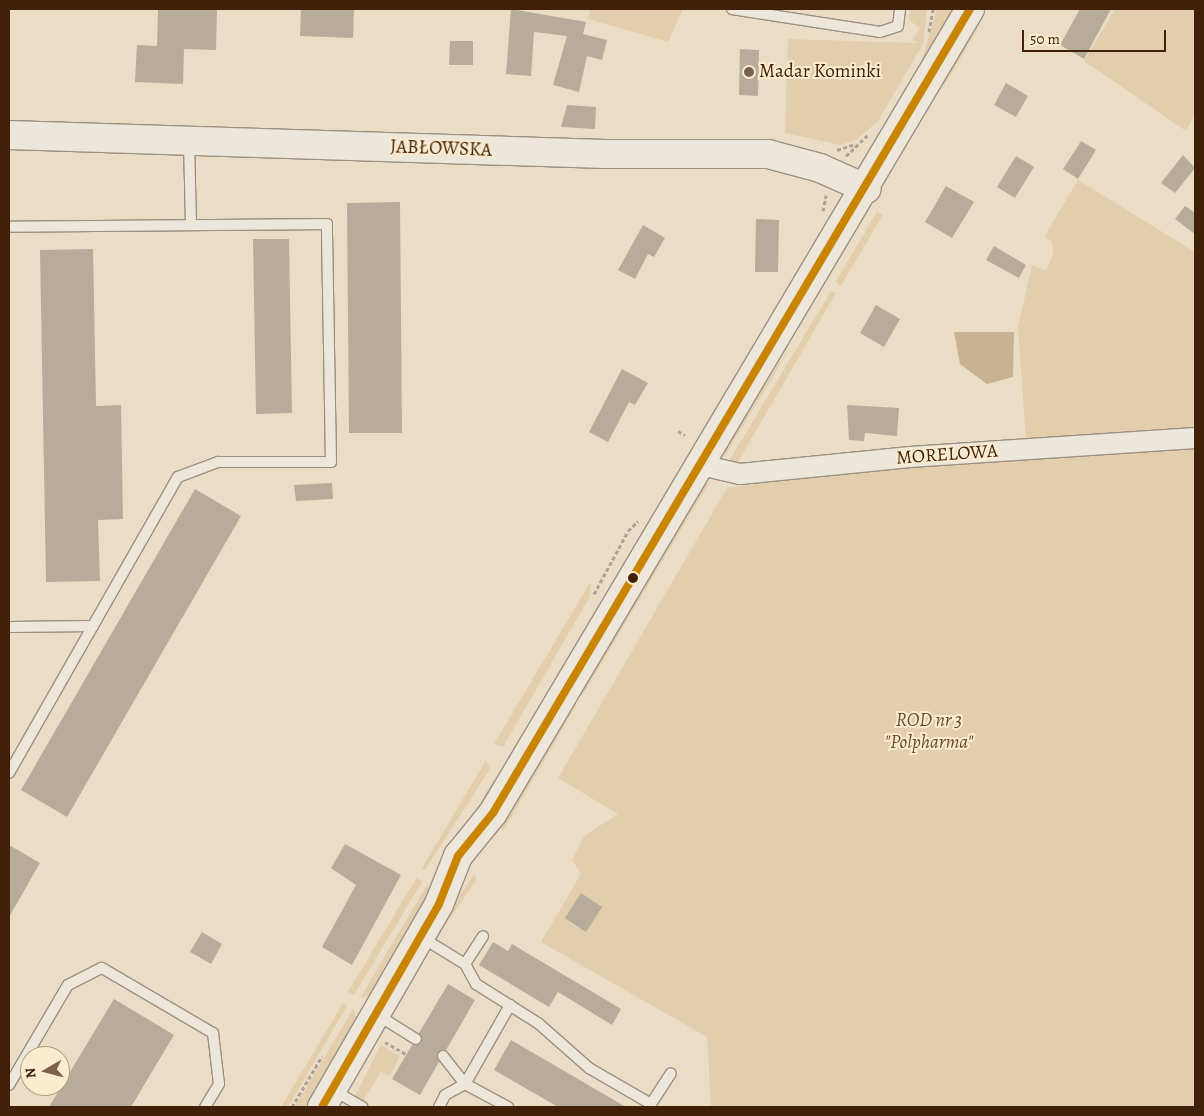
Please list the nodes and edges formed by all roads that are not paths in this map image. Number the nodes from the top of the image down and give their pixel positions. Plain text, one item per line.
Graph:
1 (732, 9) edge
2 (900, 9) edge
3 (970, 9) edge
4 (9, 135) edge
5 (190, 142) junction
6 (867, 189) junction
7 (191, 225) junction
8 (12, 227) dead end
9 (1195, 438) edge
10 (701, 465) junction
11 (93, 626) junction
12 (9, 627) edge
13 (9, 773) edge
14 (420, 936) junction
15 (482, 936) dead end
16 (465, 964) junction
17 (510, 1005) junction
18 (376, 1014) junction
19 (416, 1039) dead end
20 (443, 1056) dead end
21 (671, 1073) dead end
22 (465, 1084) junction
23 (9, 1085) edge
24 (327, 1098) edge
25 (650, 1106) edge
26 (205, 1107) edge
27 (363, 1107) edge
28 (439, 1107) edge
29 (508, 1107) edge

1 - 2 lane
3 - 6 main road
4 - 5 main road, JABŁOWSKA
5 - 6 main road, JABŁOWSKA
5 - 7 lane
6 - 10 main road
7 - 8 lane
7 - 11 lane
9 - 10 street, MORELOWA
10 - 14 main road
11 - 12 lane
11 - 13 lane
14 - 16 lane
14 - 18 main road
15 - 16 lane
16 - 17 lane
17 - 22 lane
17 - 25 lane
18 - 19 lane
18 - 24 main road
20 - 22 lane
21 - 25 lane
22 - 28 lane
22 - 29 lane
23 - 26 lane
24 - 27 lane

